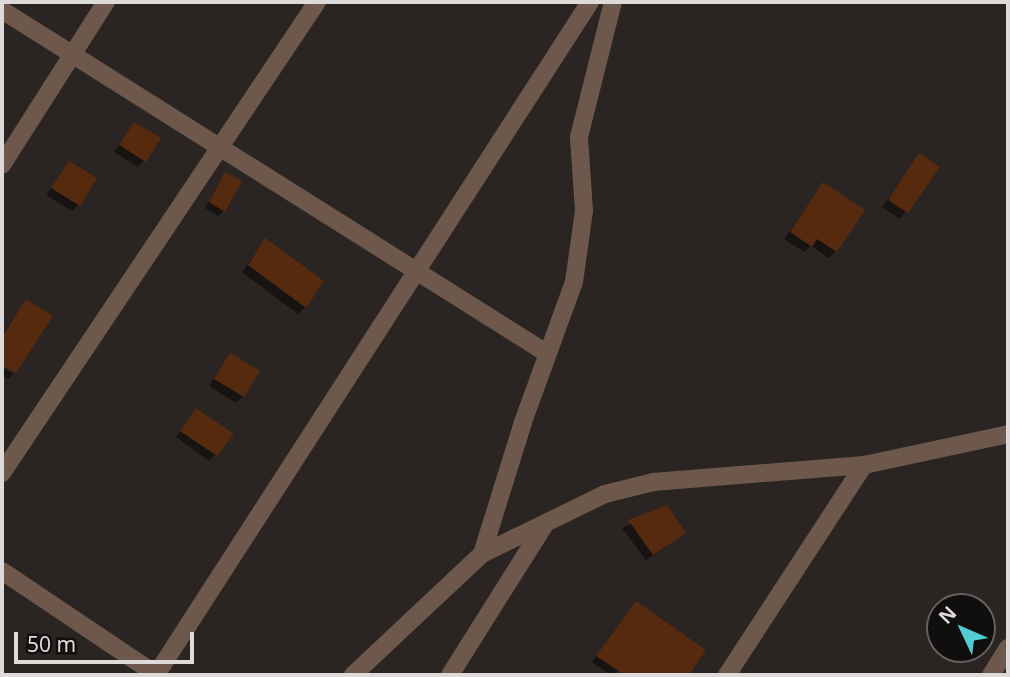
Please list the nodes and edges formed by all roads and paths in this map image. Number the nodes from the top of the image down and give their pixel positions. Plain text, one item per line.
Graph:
1 (106, 2) edge
2 (317, 2) edge
3 (590, 2) edge
4 (613, 2) edge
5 (2, 10) edge
6 (72, 54) junction
7 (219, 147) junction
8 (2, 165) edge
9 (417, 271) junction
10 (548, 354) junction
11 (1008, 434) edge
12 (864, 465) junction
13 (2, 473) edge
14 (545, 523) junction
15 (482, 554) junction
16 (2, 571) edge
17 (1008, 648) edge
18 (156, 675) edge
19 (353, 675) edge
20 (450, 675) edge
21 (727, 675) edge
22 (991, 675) edge

1 - 6 street
2 - 7 street
3 - 9 street
4 - 10 street
5 - 6 street
6 - 7 street
6 - 8 street
7 - 9 street
7 - 13 street
9 - 10 street
9 - 18 street
10 - 15 street
11 - 12 street
12 - 14 street
12 - 21 street
14 - 15 street
14 - 20 street
15 - 19 street
16 - 18 street
17 - 22 street

